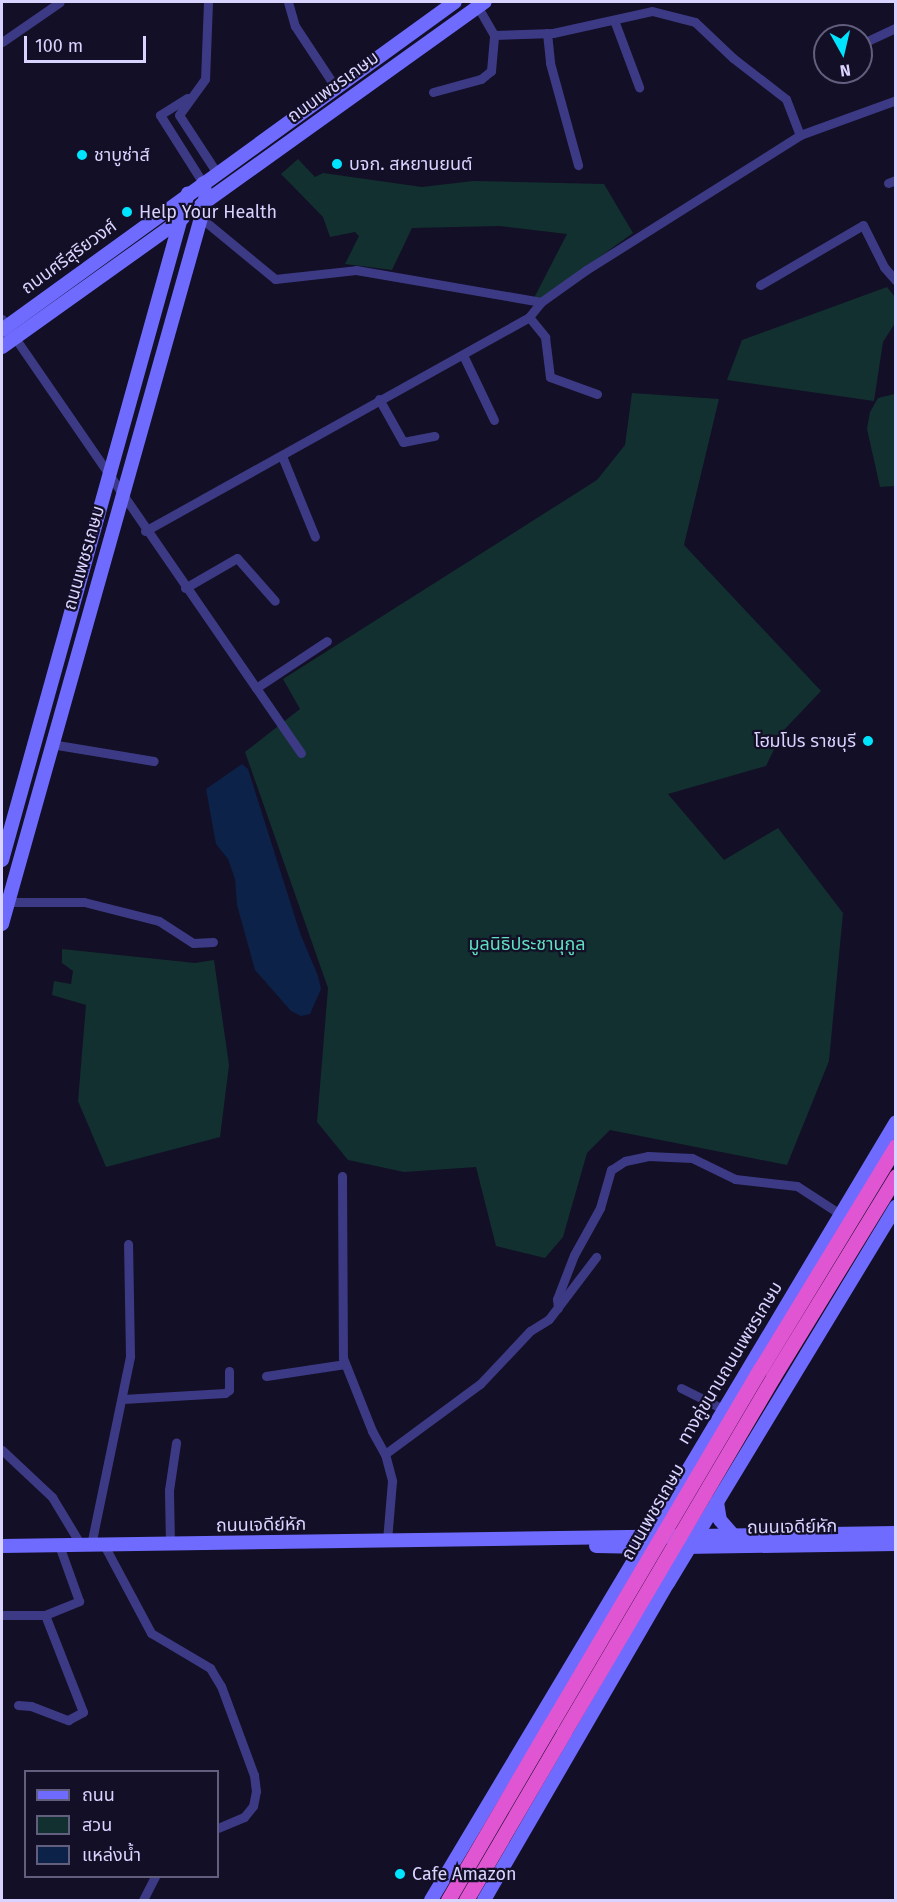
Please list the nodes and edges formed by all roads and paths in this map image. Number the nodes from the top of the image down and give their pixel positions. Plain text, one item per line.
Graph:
1 (60, 2) edge
2 (208, 2) edge
3 (288, 2) edge
4 (455, 2) edge
5 (481, 4) edge
6 (614, 20) junction
7 (896, 28) edge
8 (547, 33) junction
9 (494, 35) junction
10 (873, 39) edge
11 (2, 42) edge
12 (639, 87) dead end
13 (336, 88) junction
14 (432, 92) dead end
15 (192, 97) junction
16 (896, 100) edge
17 (800, 135) junction
18 (578, 165) dead end
19 (217, 173) junction
20 (203, 183) junction
21 (188, 193) junction
22 (204, 204) junction
23 (182, 218) junction
24 (201, 218) junction
25 (896, 281) edge
26 (760, 285) dead end
27 (541, 302) junction
28 (529, 316) junction
29 (5, 329) edge
30 (2, 347) edge
31 (463, 355) junction
32 (597, 394) dead end
33 (379, 399) junction
34 (494, 420) dead end
35 (434, 436) dead end
36 (282, 456) junction
37 (110, 477) junction
38 (122, 498) junction
39 (145, 531) junction
40 (315, 537) dead end
41 (185, 588) junction
42 (275, 602) dead end
43 (327, 641) dead end
44 (255, 688) junction
45 (51, 744) junction
46 (301, 753) dead end
47 (154, 761) dead end
48 (2, 860) edge
49 (8, 902) junction
50 (2, 924) edge
51 (213, 942) dead end
52 (896, 1122) edge
53 (896, 1146) edge
54 (342, 1176) dead end
55 (896, 1176) edge
56 (896, 1207) edge
57 (840, 1214) junction
58 (128, 1244) dead end
59 (596, 1257) dead end
60 (558, 1308) junction
61 (345, 1364) junction
62 (229, 1371) dead end
63 (767, 1373) junction
64 (266, 1376) dead end
65 (681, 1389) dead end
66 (123, 1399) junction
67 (723, 1409) junction
68 (176, 1443) dead end
69 (2, 1450) edge
70 (385, 1454) junction
71 (669, 1500) junction
72 (717, 1502) junction
73 (896, 1533) edge
74 (734, 1536) junction
75 (387, 1541) junction
76 (693, 1541) junction
77 (620, 1542) junction
78 (645, 1542) junction
79 (170, 1544) junction
80 (896, 1544) edge
81 (59, 1545) junction
82 (92, 1545) junction
83 (2, 1546) edge
84 (714, 1546) junction
85 (625, 1575) junction
86 (668, 1582) junction
87 (2, 1615) edge
88 (45, 1615) junction
89 (18, 1705) dead end
90 (557, 1728) junction
91 (219, 1828) edge
92 (154, 1878) edge
93 (143, 1900) edge
94 (431, 1900) edge
95 (448, 1900) edge
96 (466, 1900) edge
97 (484, 1900) edge

1 - 11 street
2 - 15 street
3 - 13 street
4 - 13 main road, ถนนเพชรเกษม
5 - 9 street
5 - 22 main road, ถนนเพชรเกษม
6 - 8 street
6 - 12 street
6 - 17 street
7 - 10 street
8 - 9 street
8 - 18 street
9 - 14 street
13 - 19 main road, ถนนเพชรเกษม
15 - 19 street
15 - 20 street
16 - 17 street
17 - 27 street
19 - 20 main road, ถนนเพชรเกษม
20 - 21 main road, ถนนศรีสุริยวงศ์
20 - 22 main road, ถนนเพชรเกษม
21 - 23 main road, ถนนเพชรเกษม
21 - 29 main road, ถนนศรีสุริยวงศ์
22 - 23 main road, ถนนศรีสุริยวงศ์
22 - 24 main road, ถนนเพชรเกษม
23 - 29 main road, ถนนศรีสุริยวงศ์
23 - 37 main road, ถนนเพชรเกษม
24 - 27 street
24 - 38 main road, ถนนเพชรเกษม
25 - 26 street
27 - 28 street
28 - 31 street
28 - 32 street
29 - 30 main road, ถนนศรีสุริยวงศ์
29 - 37 street
31 - 33 street
31 - 34 street
33 - 35 street
33 - 36 street
36 - 39 street
36 - 40 street
37 - 38 street
37 - 48 main road, ถนนเพชรเกษม
38 - 39 street
38 - 45 main road, ถนนเพชรเกษม
39 - 41 street
41 - 42 street
41 - 44 street
43 - 44 street
44 - 46 street
45 - 47 street
45 - 49 main road, ถนนเพชรเกษม
49 - 50 main road, ถนนเพชรเกษม
49 - 51 street
52 - 57 main road, ทางคู่ขนานถนนเพชรเกษม
53 - 63 highway, ถนนเพชรเกษม
54 - 61 street
55 - 63 highway, ถนนเพชรเกษม
56 - 72 main road
57 - 60 street
57 - 67 main road, ทางคู่ขนานถนนเพชรเกษม
58 - 66 street
59 - 60 street
60 - 70 street
61 - 64 street
61 - 70 street
62 - 66 street
63 - 90 highway, ถนนเพชรเกษม, bridge
65 - 67 street
66 - 82 street
67 - 71 main road, ทางคู่ขนานถนนเพชรเกษม
68 - 79 street
69 - 82 street
70 - 75 street
71 - 77 main road
71 - 78 main road, ทางคู่ขนานถนนเพชรเกษม
72 - 74 main road
72 - 76 main road
73 - 74 main road, ถนนเจดีย์หัก
74 - 76 main road, ถนนเจดีย์หัก
75 - 77 main road, ถนนเจดีย์หัก
75 - 79 main road, ถนนเจดีย์หัก
76 - 78 main road, ถนนเจดีย์หัก
76 - 84 main road, ถนนเจดีย์หัก
76 - 86 main road
77 - 78 main road, ถนนเจดีย์หัก
77 - 85 main road
78 - 85 main road, ทางคู่ขนานถนนเพชรเกษม
79 - 82 main road, ถนนเจดีย์หัก
80 - 84 main road, ถนนเจดีย์หัก
81 - 82 main road, ถนนเจดีย์หัก
81 - 83 main road, ถนนเจดีย์หัก
81 - 88 street
82 - 91 street
84 - 86 main road
85 - 94 main road, ทางคู่ขนานถนนเพชรเกษม
86 - 97 main road
87 - 88 street
88 - 89 street
90 - 95 highway, ถนนเพชรเกษม
90 - 96 highway, ถนนเพชรเกษม
92 - 93 street

